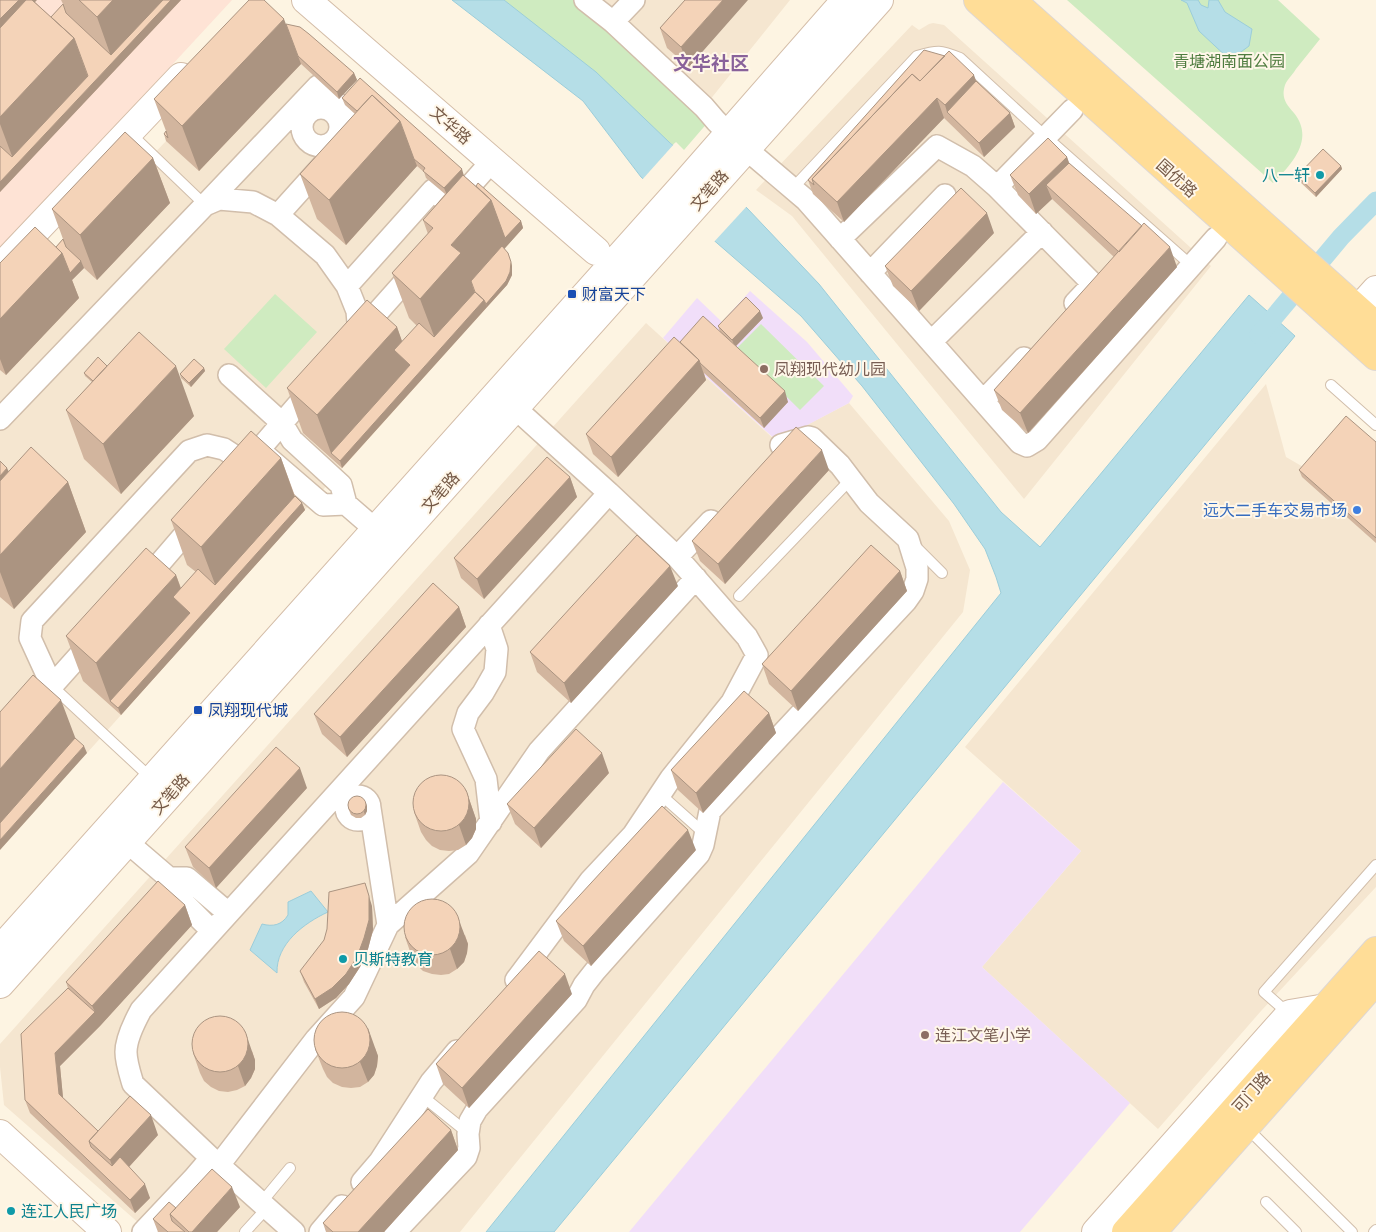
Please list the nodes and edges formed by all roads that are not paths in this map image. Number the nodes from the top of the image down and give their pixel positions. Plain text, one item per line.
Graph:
1 (306, 0) edge
2 (585, 0) edge
3 (634, 0) edge
4 (846, 0) edge
5 (879, 0) edge
6 (978, 0) edge
7 (1011, 0) edge
8 (613, 22) junction
9 (195, 62) edge
10 (303, 110) junction
11 (1072, 110) dead end
12 (129, 132) junction
13 (1046, 137) junction
14 (737, 141) junction
15 (338, 143) junction
16 (492, 161) junction
17 (710, 173) junction
18 (997, 187) junction
19 (792, 189) junction
20 (945, 194) dead end
21 (205, 205) junction
22 (452, 206) junction
23 (673, 213) junction
24 (278, 215) junction
25 (450, 230) edge
26 (1042, 232) junction
27 (1216, 238) dead end
28 (840, 239) junction
29 (596, 251) dead end
30 (431, 253) edge
31 (1291, 265) junction
32 (1192, 266) junction
33 (0, 268) edge
34 (870, 273) junction
35 (347, 286) junction
36 (1376, 290) edge
37 (1322, 293) junction
38 (1367, 318) edge
39 (1060, 319) edge
40 (359, 334) junction
41 (931, 342) junction
42 (1035, 346) edge
43 (1376, 356) edge
44 (229, 375) dead end
45 (1331, 385) dead end
46 (983, 402) junction
47 (515, 408) junction
48 (3, 409) edge
49 (282, 423) junction
50 (1376, 425) edge
51 (765, 461) edge
52 (247, 464) junction
53 (851, 480) junction
54 (609, 493) junction
55 (346, 504) junction
56 (726, 504) edge
57 (209, 507) edge
58 (376, 530) junction
59 (908, 539) junction
60 (677, 557) junction
61 (942, 573) dead end
62 (696, 578) junction
63 (132, 596) edge
64 (739, 596) dead end
65 (105, 626) edge
66 (489, 626) junction
67 (52, 686) junction
68 (0, 744) edge
69 (152, 780) junction
70 (660, 794) junction
71 (344, 796) junction
72 (491, 822) junction
73 (706, 835) junction
74 (127, 842) junction
75 (1376, 866) edge
76 (169, 878) junction
77 (228, 913) junction
78 (388, 925) junction
79 (212, 931) junction
80 (0, 950) edge
81 (1376, 951) edge
82 (1376, 980) edge
83 (0, 984) edge
84 (504, 997) edge
85 (1326, 1008) junction
86 (1290, 1014) junction
87 (467, 1040) edge
88 (422, 1096) junction
89 (1246, 1127) junction
90 (0, 1134) edge
91 (468, 1134) junction
92 (0, 1158) edge
93 (215, 1162) junction
94 (290, 1168) dead end
95 (1266, 1202) dead end
96 (264, 1205) junction
97 (80, 1232) edge
98 (107, 1232) edge
99 (143, 1232) edge
100 (245, 1232) edge
101 (294, 1232) edge
102 (320, 1232) edge
103 (395, 1232) edge
104 (1096, 1232) edge
105 (1126, 1232) edge
106 (1152, 1232) edge
107 (1296, 1232) edge
108 (1352, 1232) edge

1 - 16 main road, 文华路
2 - 8 street
3 - 8 street
4 - 14 main road, 文笔路
5 - 14 main road, 文笔路
6 - 31 main road, 国优路
7 - 31 main road, 国优路
8 - 14 street
9 - 12 main road
10 - 15 street
10 - 15 street
10 - 21 street
11 - 13 street
12 - 21 lane
12 - 33 main road
13 - 18 street
13 - 19 lane
13 - 32 lane
14 - 17 main road, 文笔路
14 - 19 street
15 - 24 street
16 - 22 street
16 - 29 main road, 文华路
17 - 23 main road, 文笔路
17 - 23 main road, 文笔路
18 - 26 street
18 - 28 street
19 - 28 street
20 - 34 street
21 - 24 street
21 - 48 street
22 - 25 street
22 - 35 street
23 - 47 main road, 文笔路
23 - 58 main road, 文笔路
24 - 35 street
26 - 39 street
26 - 41 street
27 - 32 street
28 - 34 street
30 - 40 street
31 - 37 main road, 国优路
32 - 46 street
34 - 41 street
35 - 40 street
36 - 38 main road
37 - 38 main road, 国优路
37 - 43 main road, 国优路
40 - 49 street
41 - 46 street
42 - 46 street
44 - 49 street
45 - 50 lane
47 - 54 street
47 - 74 main road, 文笔路
49 - 52 street
49 - 55 street
51 - 53 street
52 - 55 street
52 - 67 street
53 - 59 street
53 - 64 lane
54 - 60 street
54 - 66 street
55 - 58 street
56 - 60 street
57 - 63 street
58 - 69 main road, 文笔路
59 - 61 lane
59 - 73 street
60 - 62 street
62 - 70 street
62 - 72 street
65 - 67 street
66 - 71 street
66 - 72 street
67 - 68 street
67 - 69 lane
69 - 80 main road, 文笔路
70 - 73 lane
70 - 84 street
71 - 77 street
71 - 78 street
72 - 78 street
73 - 91 street
74 - 76 street
74 - 83 main road, 文笔路
75 - 86 lane
76 - 77 street
76 - 79 street
77 - 79 street
78 - 93 street
79 - 93 street
81 - 85 main road, 可门路
82 - 89 main road, 可门路
85 - 86 main road
85 - 105 main road, 可门路
86 - 104 main road
87 - 88 street
88 - 91 lane
88 - 102 street
89 - 106 main road, 可门路
89 - 108 lane
90 - 98 main road
91 - 103 street
92 - 97 main road
93 - 96 street
93 - 99 street
94 - 96 lane
95 - 107 lane
96 - 100 lane
96 - 101 street

